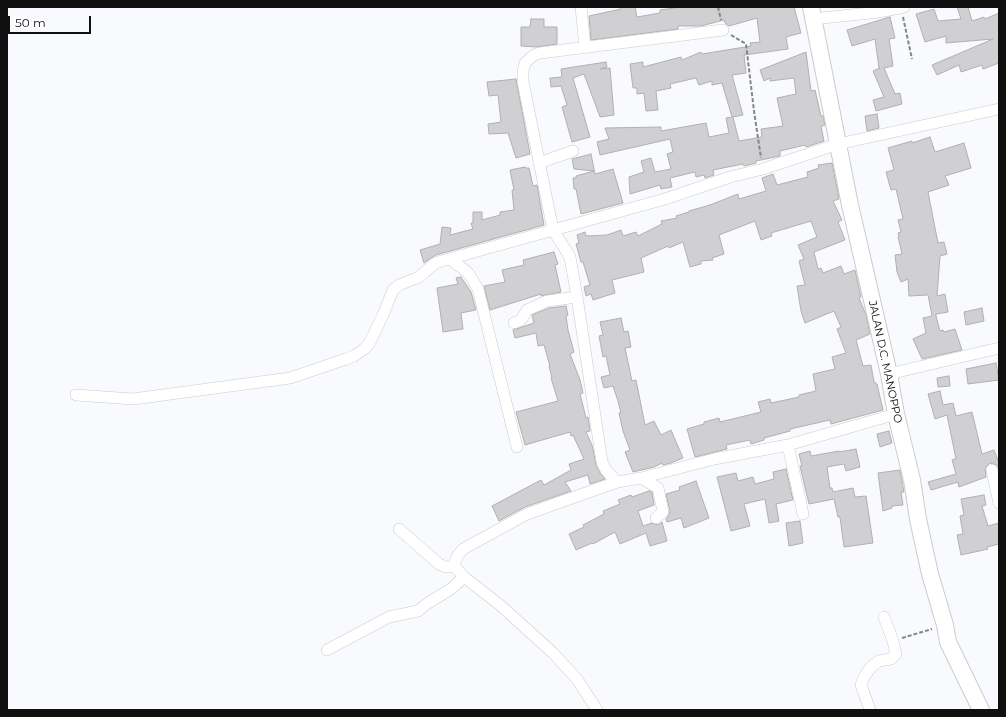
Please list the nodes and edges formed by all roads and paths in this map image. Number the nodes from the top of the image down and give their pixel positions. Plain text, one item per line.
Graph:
1 (581, 7) edge
2 (903, 7) edge
3 (812, 13) edge
4 (723, 30) joint
5 (585, 48) junction
6 (912, 59) dead end
7 (999, 109) edge
8 (838, 144) junction
9 (573, 151) dead end
10 (539, 163) junction
11 (763, 170) junction
12 (553, 230) junction
13 (451, 259) junction
14 (577, 297) junction
15 (514, 323) dead end
16 (999, 348) edge
17 (889, 374) junction
18 (76, 395) dead end
19 (896, 414) junction
20 (788, 445) junction
21 (516, 447) dead end
22 (992, 470) dead end
23 (641, 478) junction
24 (617, 482) junction
25 (999, 503) edge
26 (803, 514) dead end
27 (656, 518) dead end
28 (399, 529) dead end
29 (455, 567) junction
30 (464, 577) junction
31 (884, 617) dead end
32 (945, 625) junction
33 (893, 641) junction
34 (327, 650) dead end
35 (597, 710) edge
36 (870, 710) edge
37 (981, 710) edge

1 - 5 street
2 - 3 street
2 - 6 path
3 - 8 highway, JALAN D.C. MANOPPO
4 - 5 street
4 - 11 path
5 - 10 street
7 - 8 street
8 - 11 street
8 - 17 highway, JALAN D.C. MANOPPO
9 - 10 street
10 - 12 street
11 - 12 street
12 - 13 street
12 - 14 street
13 - 18 street
13 - 21 street
14 - 15 street
14 - 24 street
16 - 17 street
17 - 19 highway, JALAN D.C. MANOPPO
19 - 20 street
19 - 32 highway, JALAN D.C. MANOPPO
20 - 23 street
20 - 26 street
22 - 25 street
23 - 24 street
23 - 27 street
24 - 29 street
28 - 29 street
29 - 30 street
30 - 34 street
30 - 35 street
31 - 33 street
32 - 33 path
32 - 37 highway, JALAN D.C. MANOPPO
33 - 36 street

